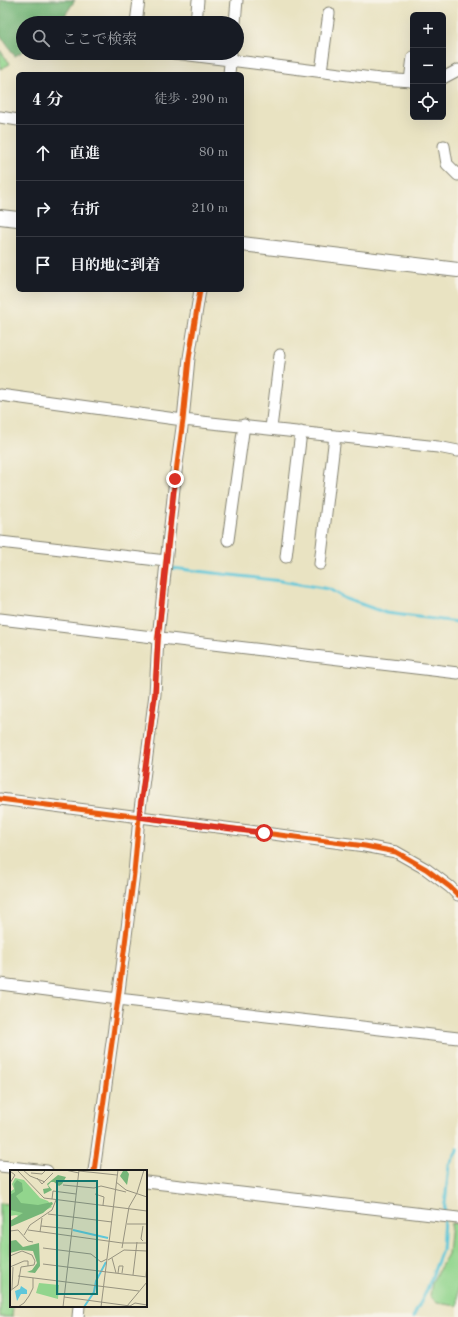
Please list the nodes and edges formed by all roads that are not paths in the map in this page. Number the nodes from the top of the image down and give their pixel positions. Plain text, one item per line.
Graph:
1 (139, 0) edge
2 (198, 0) edge
3 (237, 0) edge
4 (329, 13) dead end
5 (137, 16) edge
6 (197, 16) edge
7 (236, 16) edge
8 (244, 58) edge
9 (231, 60) edge
10 (458, 70) edge
11 (321, 71) junction
12 (229, 72) edge
13 (446, 76) edge
14 (410, 81) edge
15 (0, 118) edge
16 (16, 120) edge
17 (444, 146) dead end
18 (458, 174) edge
19 (0, 216) edge
20 (16, 218) edge
21 (244, 244) edge
22 (458, 270) edge
23 (200, 292) edge
24 (280, 355) dead end
25 (0, 395) edge
26 (183, 420) junction
27 (244, 425) junction
28 (271, 428) junction
29 (301, 432) junction
30 (335, 436) junction
31 (458, 451) edge
32 (228, 540) dead end
33 (0, 542) edge
34 (286, 557) dead end
35 (166, 561) junction
36 (320, 564) dead end
37 (0, 619) edge
38 (158, 638) junction
39 (458, 673) edge
40 (0, 799) edge
41 (139, 817) junction
42 (458, 895) edge
43 (0, 984) edge
44 (118, 999) junction
45 (458, 1038) edge
46 (0, 1166) edge
47 (37, 1170) edge
48 (94, 1170) edge
49 (147, 1182) edge
50 (458, 1218) edge
51 (79, 1307) edge
52 (78, 1317) edge

1 - 5 street
2 - 6 street
3 - 7 street
4 - 11 street
8 - 11 street
9 - 12 street
10 - 13 street
11 - 14 street
15 - 16 street
17 - 18 street
19 - 20 street
21 - 22 street
23 - 26 street
24 - 28 street
25 - 26 street
26 - 27 street
26 - 35 street
27 - 28 street
27 - 32 street
28 - 29 street
29 - 30 street
29 - 34 street
30 - 31 street
30 - 36 street
33 - 35 street
35 - 38 street
37 - 38 street
38 - 39 street
38 - 41 street
40 - 41 street
41 - 42 street
41 - 44 street
43 - 44 street
44 - 45 street
44 - 48 street
46 - 47 street
49 - 50 street
51 - 52 street

